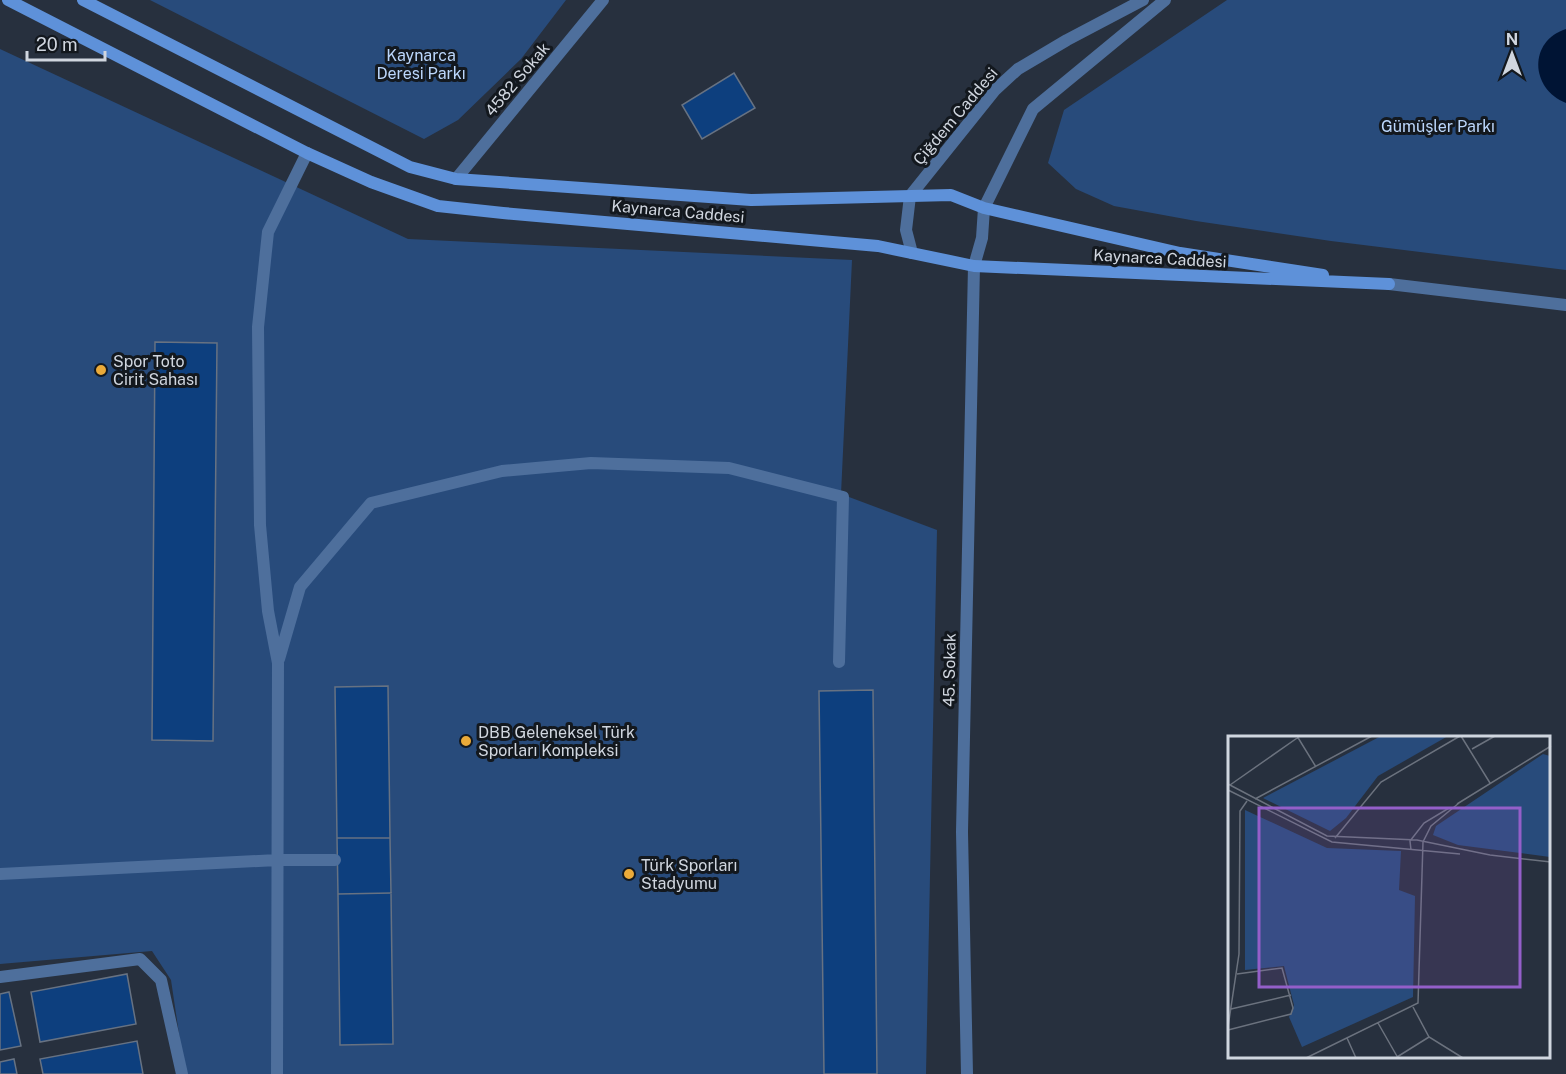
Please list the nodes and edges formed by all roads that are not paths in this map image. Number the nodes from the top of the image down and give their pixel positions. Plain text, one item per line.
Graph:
1 (8, 0) edge
2 (84, 0) edge
3 (603, 0) edge
4 (1143, 0) edge
5 (1165, 0) edge
6 (307, 153) junction
7 (456, 179) junction
8 (910, 196) junction
9 (984, 208) junction
10 (912, 253) junction
11 (974, 266) junction
12 (1389, 284) junction
13 (1566, 305) edge
14 (839, 662) dead end
15 (278, 663) junction
16 (277, 860) junction
17 (335, 860) dead end
18 (0, 874) edge
19 (0, 977) edge
20 (182, 1074) edge
21 (277, 1074) edge
22 (967, 1074) edge

1 - 6 main road, Kaynarca Caddesi
2 - 7 main road, Kaynarca Caddesi
3 - 7 street, 4582 Sokak
4 - 8 street, Çiğdem Caddesi
5 - 9 street
6 - 10 main road, Kaynarca Caddesi
6 - 15 street
7 - 8 main road, Kaynarca Caddesi
8 - 9 main road, Kaynarca Caddesi
8 - 10 street
9 - 11 street
9 - 12 main road, Kaynarca Caddesi
10 - 11 main road, Kaynarca Caddesi
11 - 12 main road, Kaynarca Caddesi
11 - 22 street, 45. Sokak
12 - 13 street, Kaynarca Caddesi
14 - 15 street
15 - 16 street
16 - 17 street
16 - 18 street
16 - 21 street
19 - 20 street

